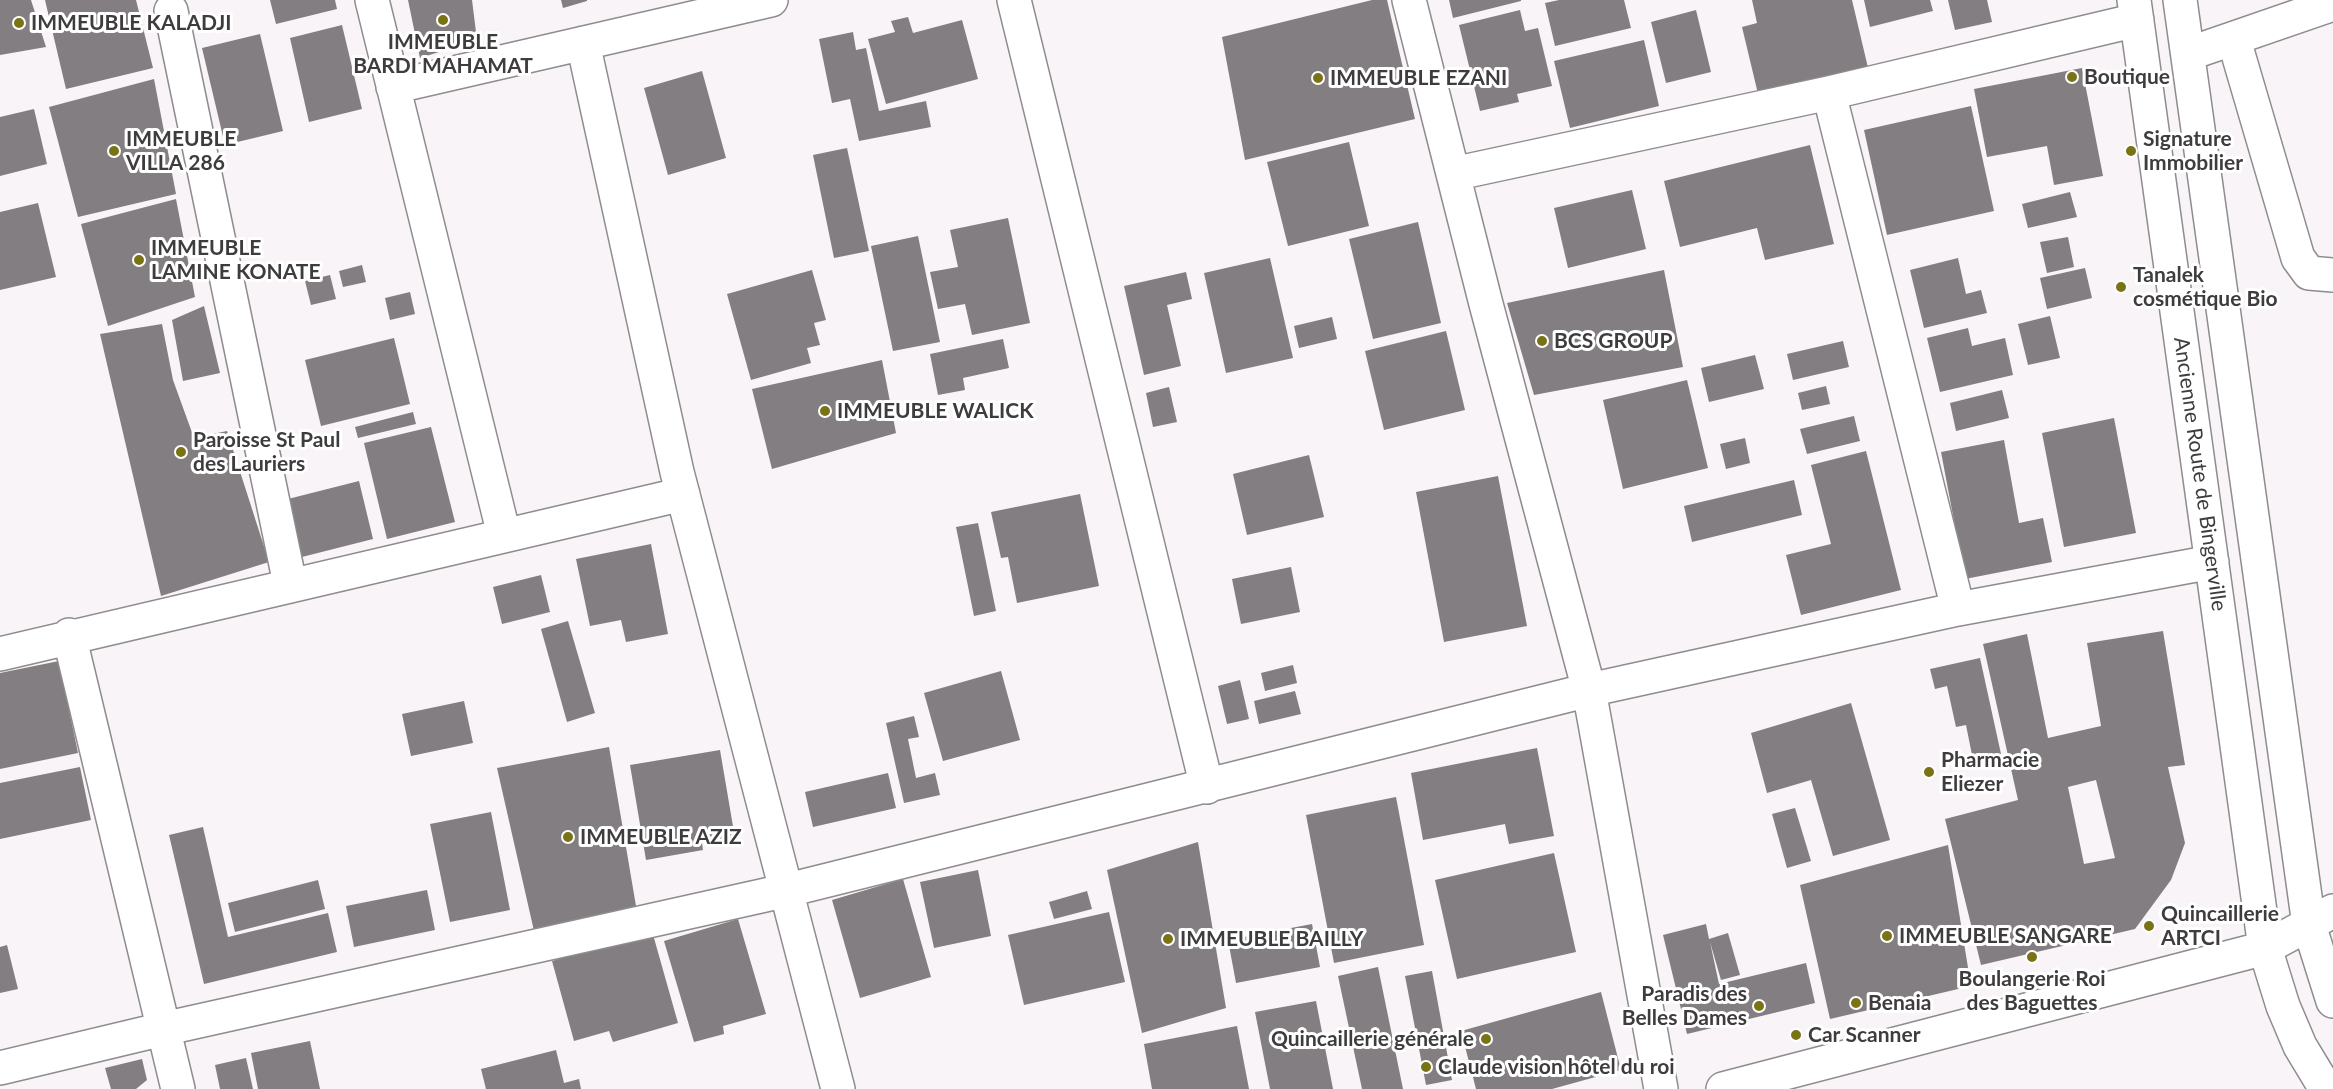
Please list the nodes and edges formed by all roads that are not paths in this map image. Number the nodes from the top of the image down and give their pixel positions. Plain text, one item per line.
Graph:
1 (372, 0) edge
2 (771, 0) edge
3 (1014, 0) edge
4 (1409, 0) edge
5 (2180, 0) edge
6 (2330, 4) edge
7 (2136, 10) edge
8 (171, 11) dead end
9 (2234, 40) junction
10 (583, 43) junction
11 (2188, 54) junction
12 (393, 87) junction
13 (1828, 93) junction
14 (1453, 174) junction
15 (2333, 275) edge
16 (683, 494) junction
17 (504, 535) junction
18 (2212, 562) junction
19 (290, 584) junction
20 (1958, 609) junction
21 (69, 635) junction
22 (0, 654) edge
23 (1589, 690) junction
24 (1207, 787) junction
25 (788, 890) junction
26 (2321, 918) edge
27 (2265, 948) junction
28 (2333, 1001) edge
29 (163, 1029) junction
30 (0, 1068) edge
31 (178, 1089) edge
32 (838, 1089) edge
33 (1661, 1089) edge
34 (1723, 1089) edge
35 (2326, 1089) edge

1 - 12 street
2 - 10 street
3 - 24 street
4 - 14 street
5 - 11 street
6 - 9 street
7 - 13 street
7 - 18 street, Ancienne Route de Bingerville
8 - 19 street
9 - 11 street
9 - 15 street
10 - 12 street
10 - 16 street
11 - 26 street
12 - 17 street
13 - 14 street
13 - 20 street
14 - 23 street
16 - 17 street
16 - 25 street
17 - 19 street
18 - 20 street
18 - 27 street, Ancienne Route de Bingerville
19 - 21 street
20 - 23 street
21 - 22 street
21 - 29 street
23 - 24 street
23 - 33 street
24 - 25 street
25 - 29 street
25 - 32 street
26 - 27 street
26 - 28 street
27 - 34 street
27 - 35 street, Ancienne Route de Bingerville
29 - 30 street
29 - 31 street

